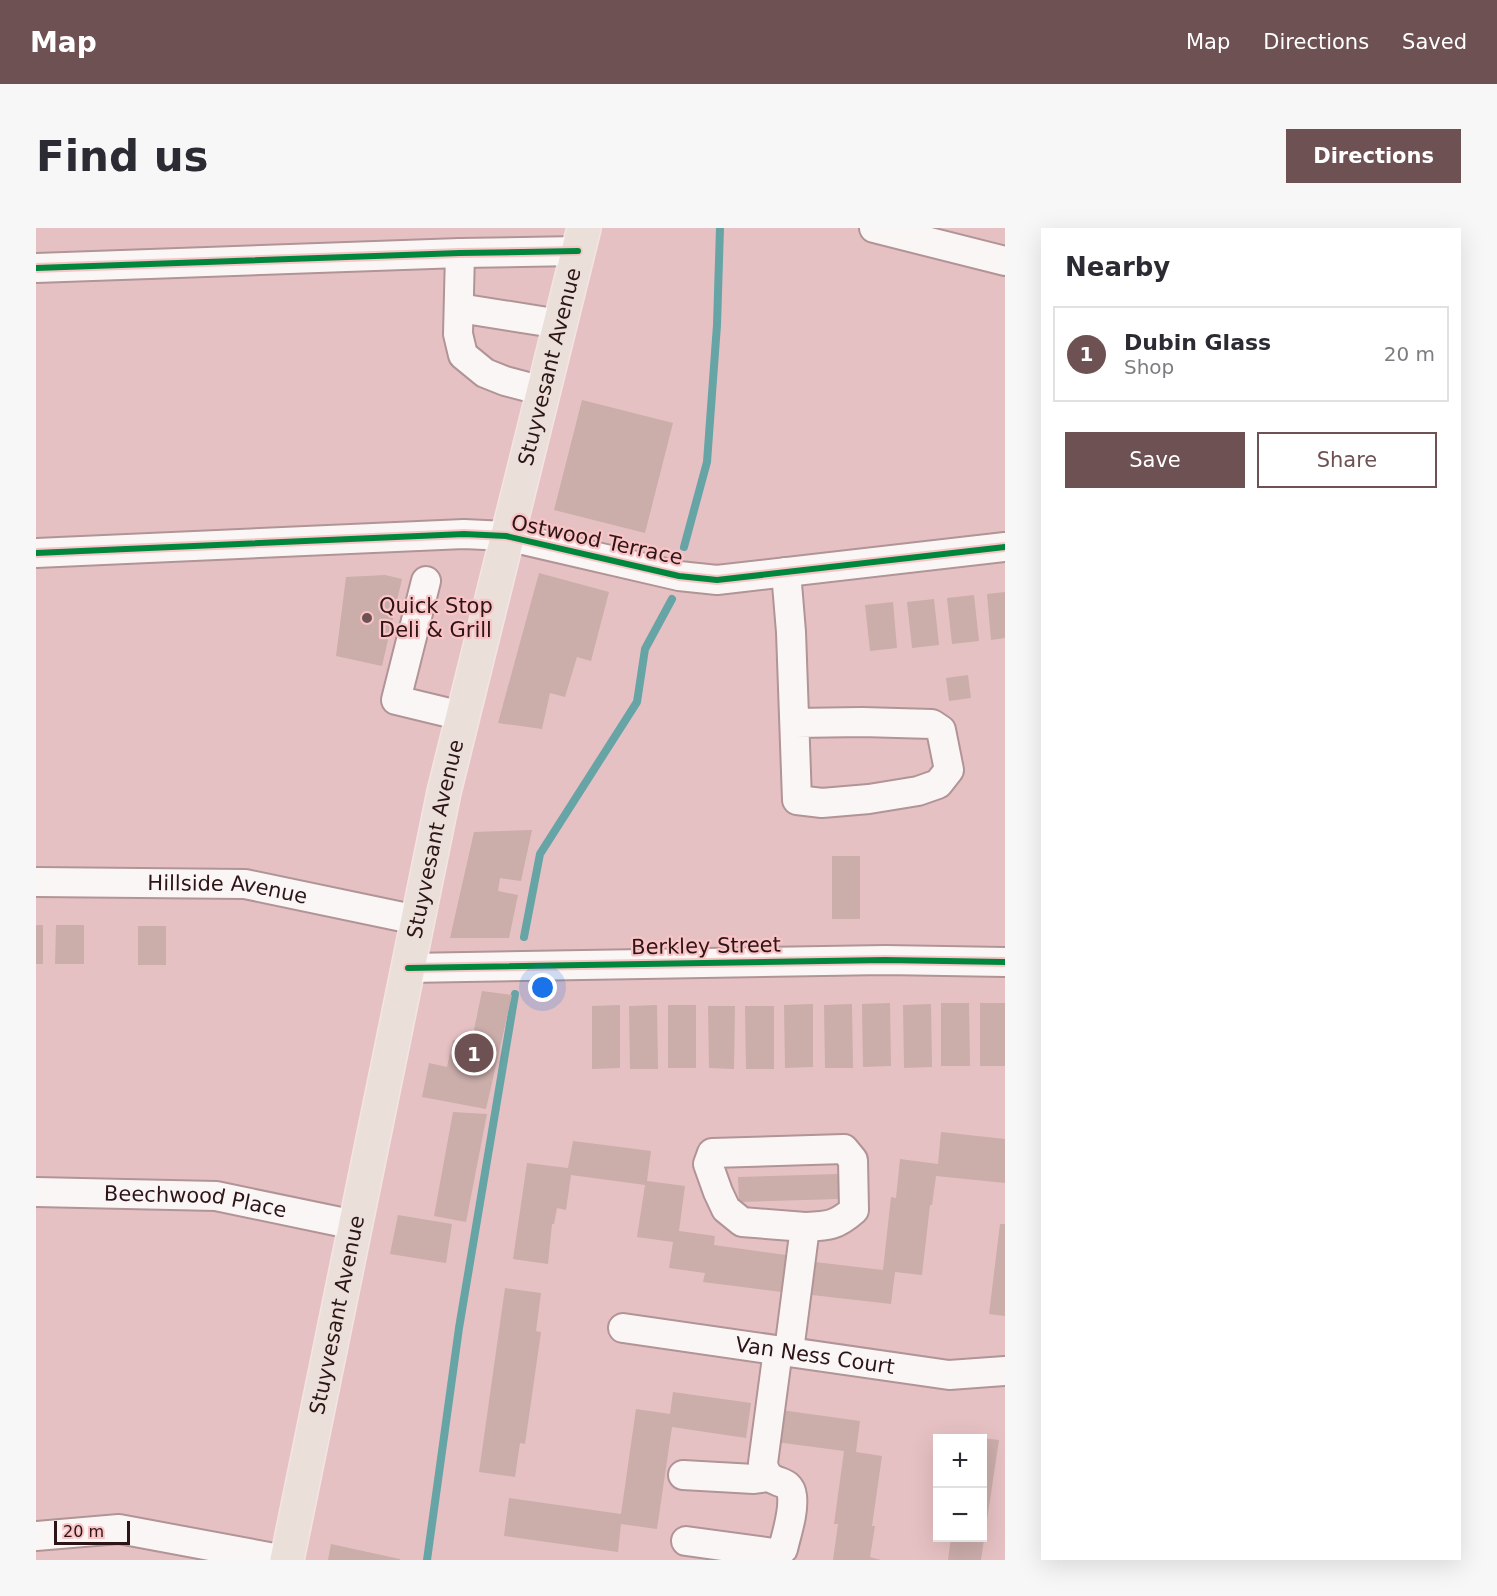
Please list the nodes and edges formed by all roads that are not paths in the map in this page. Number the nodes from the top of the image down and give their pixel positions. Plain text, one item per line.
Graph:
1 (874, 228) edge
2 (581, 240) edge
3 (460, 253) junction
4 (1005, 261) edge
5 (36, 268) edge
6 (459, 308) junction
7 (560, 324) junction
8 (543, 391) junction
9 (506, 536) junction
10 (1005, 547) edge
11 (36, 553) edge
12 (786, 572) junction
13 (426, 581) dead end
14 (462, 717) junction
15 (795, 723) junction
16 (36, 882) edge
17 (417, 920) junction
18 (1005, 962) edge
19 (408, 968) junction
20 (36, 1192) edge
21 (355, 1225) junction
22 (805, 1227) junction
23 (623, 1328) dead end
24 (783, 1351) junction
25 (1005, 1371) edge
26 (683, 1474) dead end
27 (768, 1477) junction
28 (36, 1536) edge
29 (686, 1541) dead end
30 (286, 1560) edge

1 - 4 street
2 - 3 street
2 - 7 main road, Stuyvesant Avenue
3 - 5 street
3 - 6 street
6 - 7 street
6 - 8 street
7 - 8 main road, Stuyvesant Avenue
8 - 9 main road, Stuyvesant Avenue
9 - 11 street, Ostwood Terrace
9 - 12 street, Ostwood Terrace
9 - 14 main road, Stuyvesant Avenue
10 - 12 street, Ostwood Terrace
12 - 15 street
13 - 14 street
14 - 17 main road, Stuyvesant Avenue
15 - 15 street
16 - 17 street, Hillside Avenue
17 - 19 main road, Stuyvesant Avenue
18 - 19 street, Berkley Street
19 - 21 main road, Stuyvesant Avenue
20 - 21 street, Beechwood Place
21 - 30 main road, Stuyvesant Avenue
22 - 22 street
22 - 24 street
23 - 24 street, Van Ness Court
24 - 25 street, Van Ness Court
24 - 27 street
26 - 27 street
27 - 29 street
28 - 30 street

